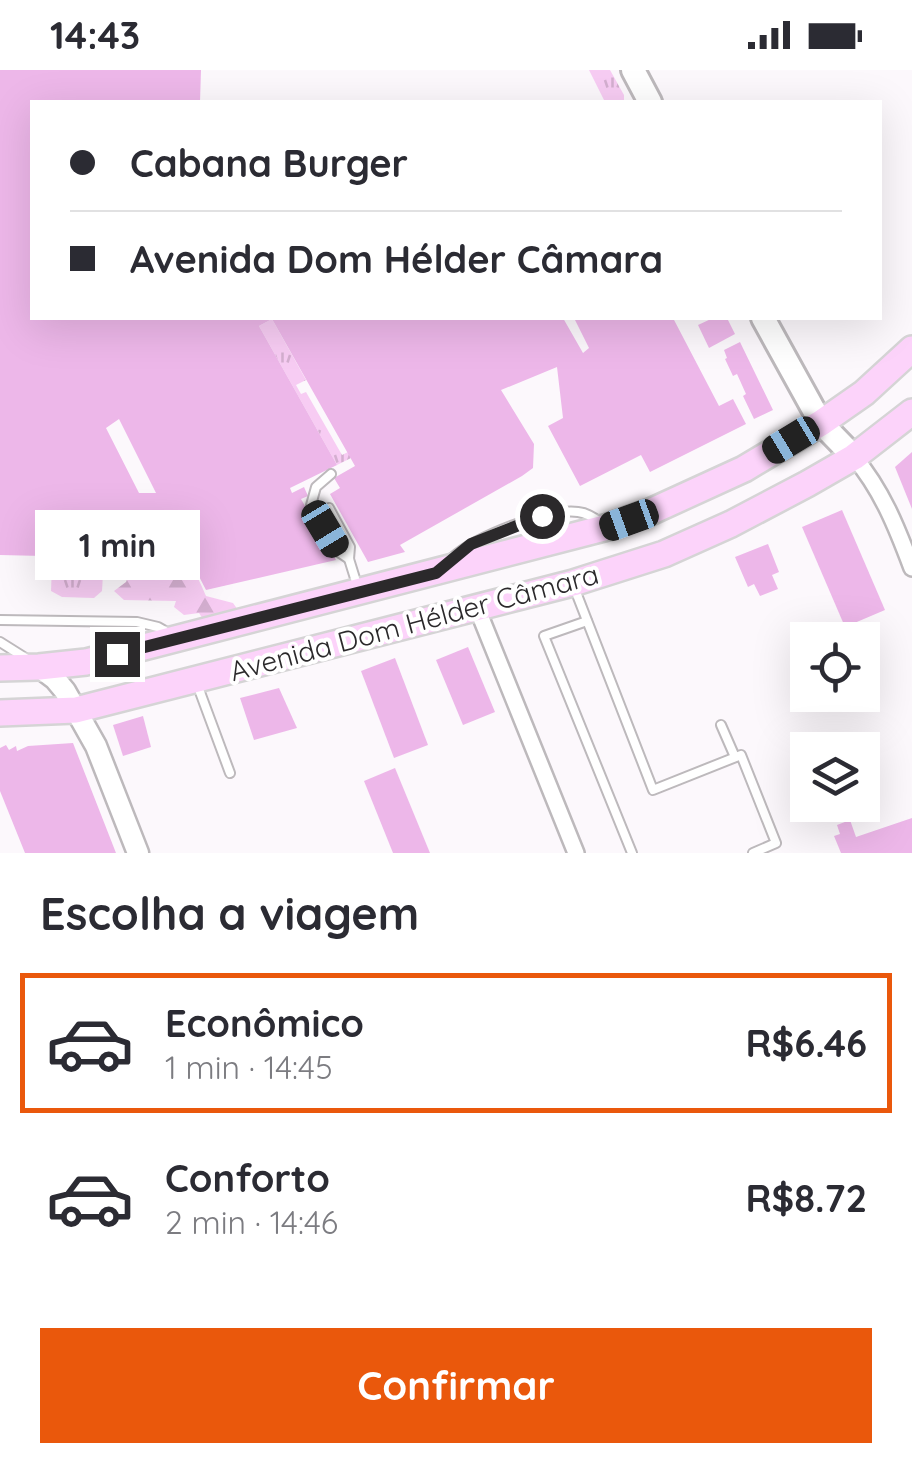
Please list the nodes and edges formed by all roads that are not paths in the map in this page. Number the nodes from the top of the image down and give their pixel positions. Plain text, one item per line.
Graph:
1 (634, 70) edge
2 (649, 100) edge
3 (764, 320) edge
4 (912, 349) edge
5 (912, 412) edge
6 (821, 423) junction
7 (854, 457) junction
8 (330, 474) dead end
9 (330, 508) dead end
10 (349, 559) junction
11 (912, 568) edge
12 (573, 583) junction
13 (360, 593) junction
14 (477, 608) junction
15 (0, 620) edge
16 (586, 621) junction
17 (180, 640) junction
18 (0, 642) edge
19 (39, 667) junction
20 (0, 668) edge
21 (195, 679) junction
22 (76, 710) junction
23 (0, 714) edge
24 (721, 725) dead end
25 (734, 757) junction
26 (230, 773) dead end
27 (138, 853) edge
28 (576, 853) edge
29 (632, 853) edge
30 (752, 853) edge

1 - 2 main road
3 - 6 main road
4 - 6 main road, Avenida Dom Hélder Câmara
5 - 7 main road, Avenida Dom Hélder Câmara
6 - 7 main road
6 - 13 main road, Avenida Dom Hélder Câmara
7 - 11 street
7 - 12 main road, Avenida Dom Hélder Câmara
8 - 10 lane
9 - 10 lane
10 - 13 lane
12 - 14 main road, Avenida Dom Hélder Câmara
12 - 16 lane
13 - 17 main road, Avenida Dom Hélder Câmara
14 - 21 main road, Avenida Dom Hélder Câmara
14 - 28 street
15 - 17 lane
16 - 25 lane
16 - 29 lane
17 - 19 main road, Avenida Dom Hélder Câmara
18 - 19 lane
19 - 20 main road, Avenida Dom Hélder Câmara
19 - 22 street
21 - 22 main road, Avenida Dom Hélder Câmara
21 - 26 lane
22 - 23 main road, Avenida Dom Hélder Câmara
22 - 27 street
24 - 25 lane
25 - 30 lane

